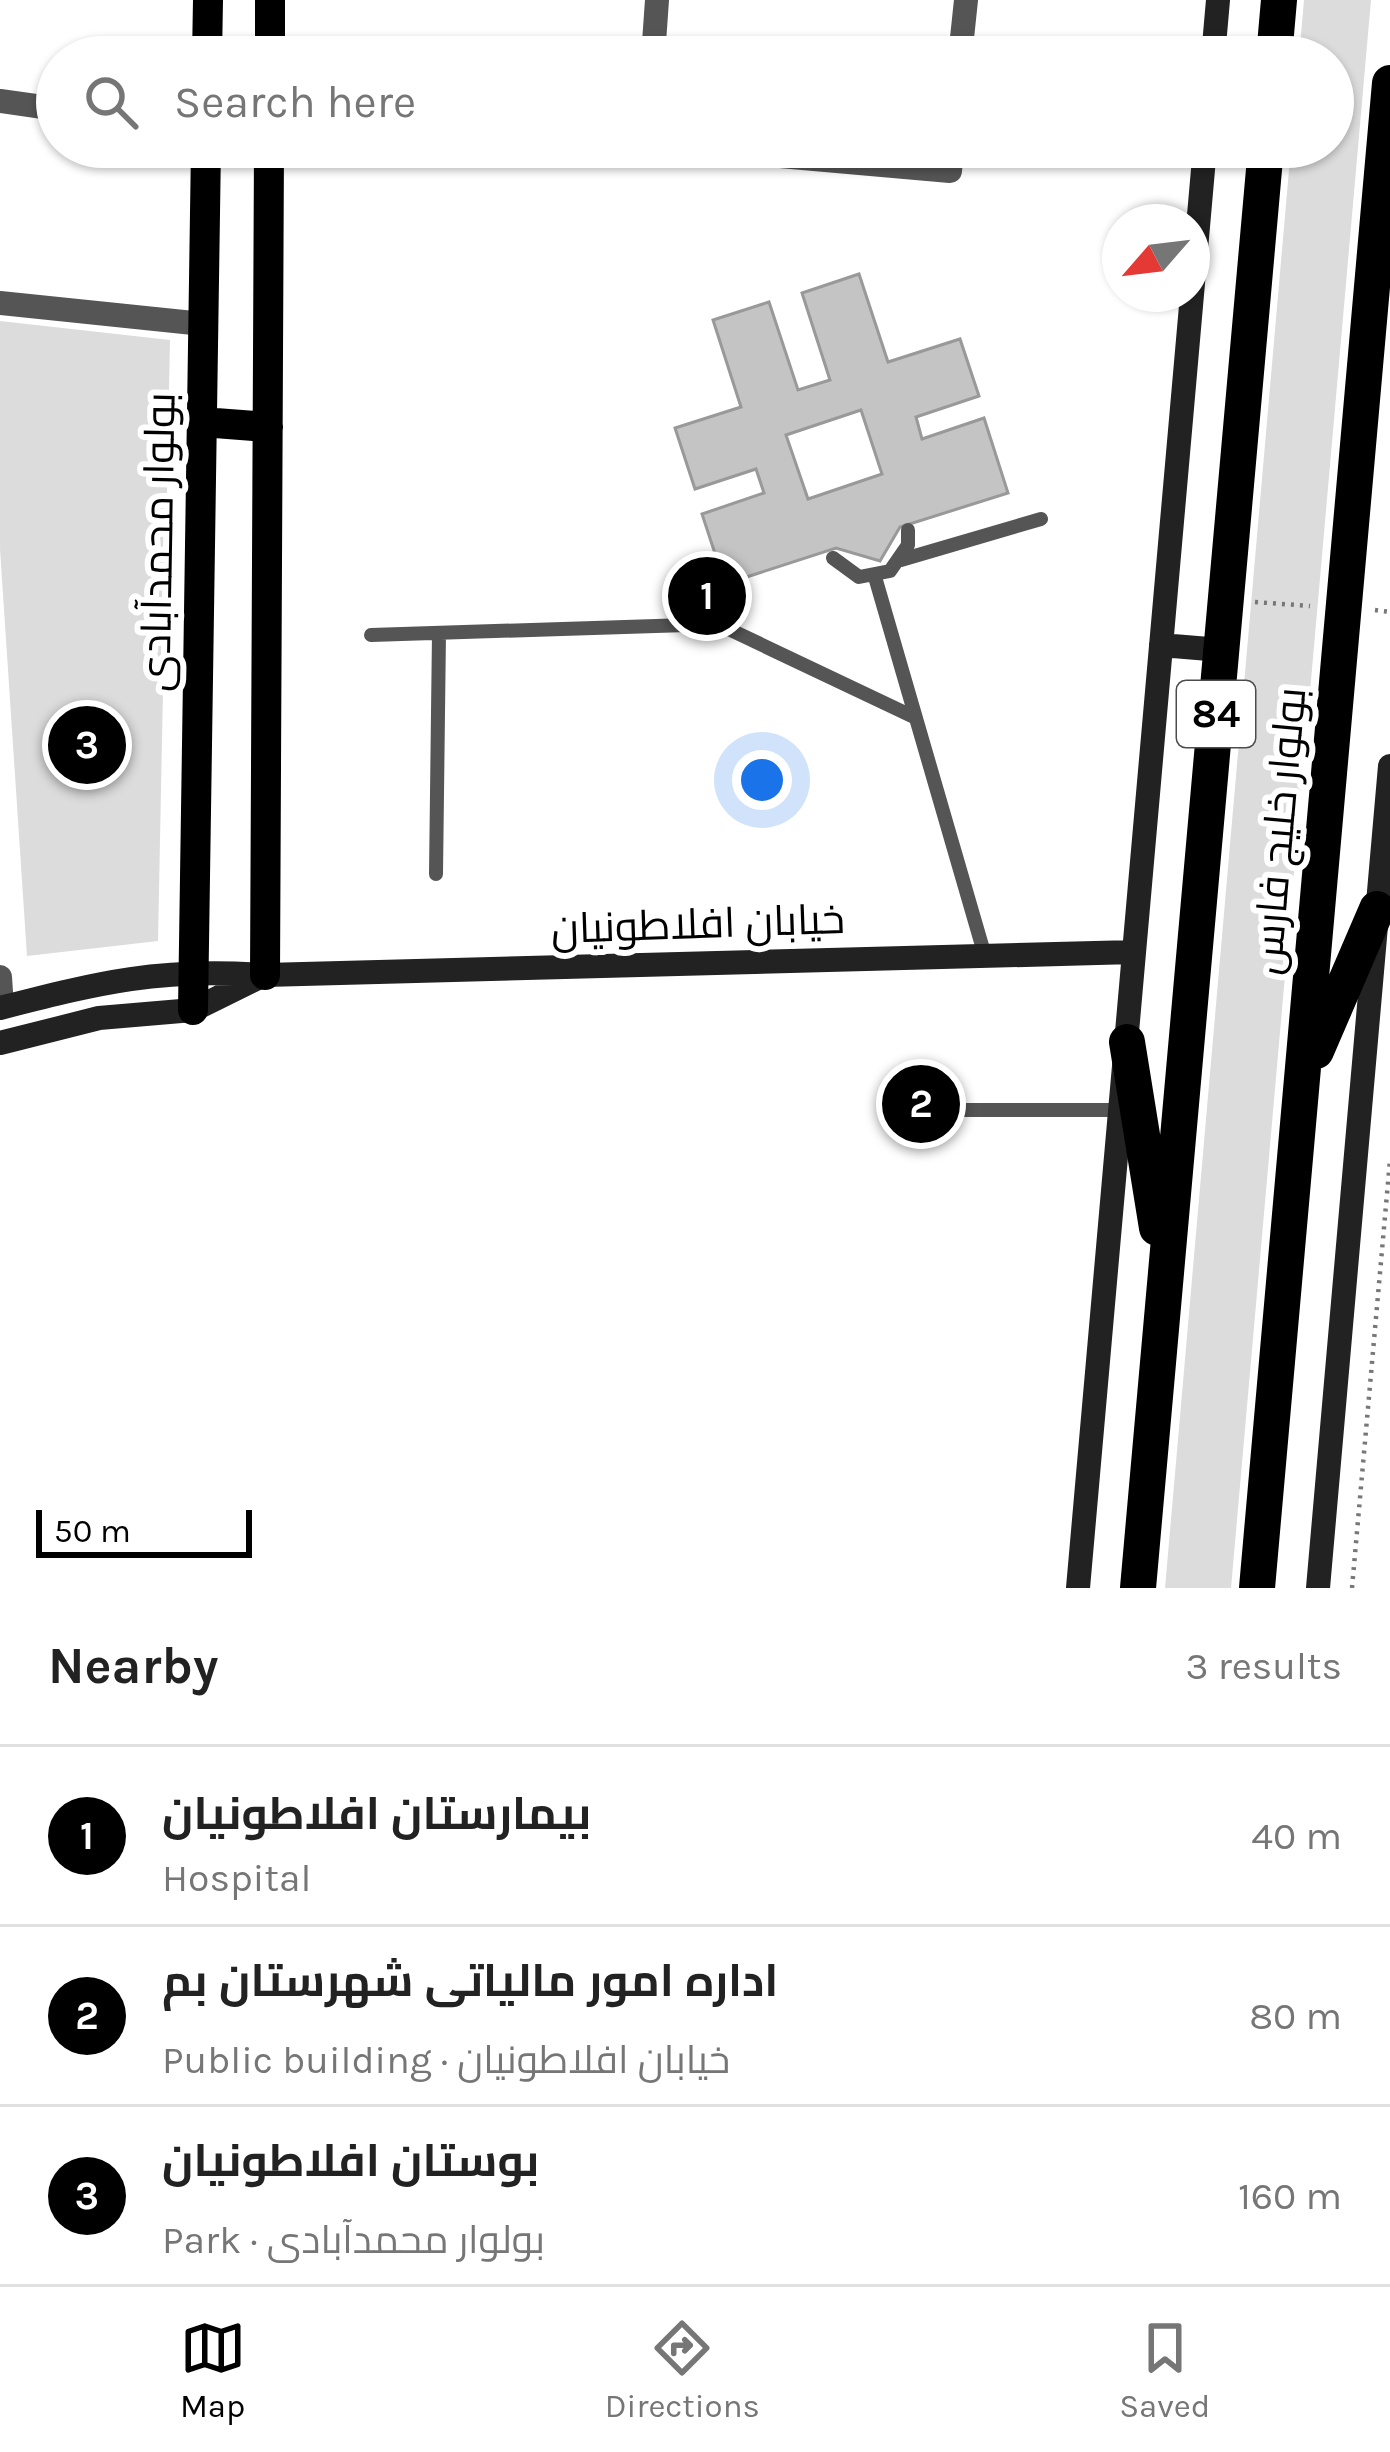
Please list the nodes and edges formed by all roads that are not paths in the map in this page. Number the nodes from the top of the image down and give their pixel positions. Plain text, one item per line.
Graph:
1 (208, 0) edge
2 (270, 0) edge
3 (657, 0) edge
4 (966, 0) edge
5 (1218, 0) edge
6 (1279, 0) edge
7 (207, 36) edge
8 (270, 36) edge
9 (654, 36) edge
10 (962, 36) edge
11 (1215, 36) edge
12 (1276, 36) edge
13 (1390, 82) edge
14 (0, 100) edge
15 (36, 106) edge
16 (206, 168) edge
17 (269, 168) edge
18 (916, 168) edge
19 (950, 168) edge
20 (1203, 168) edge
21 (1264, 168) edge
22 (0, 302) edge
23 (203, 324) junction
24 (202, 422) junction
25 (268, 427) junction
26 (1041, 519) dead end
27 (908, 530) dead end
28 (833, 558) dead end
29 (901, 560) junction
30 (875, 577) junction
31 (439, 633) junction
32 (370, 635) dead end
33 (1161, 645) junction
34 (1221, 650) junction
35 (916, 718) junction
36 (1390, 766) edge
37 (436, 874) dead end
38 (1377, 909) junction
39 (1134, 952) junction
40 (986, 956) junction
41 (194, 970) junction
42 (265, 975) junction
43 (0, 977) edge
44 (1, 1008) edge
45 (193, 1010) junction
46 (1126, 1042) junction
47 (0, 1043) edge
48 (1302, 1082) junction
49 (909, 1110) dead end
50 (1120, 1110) junction
51 (1166, 1281) junction
52 (1078, 1588) edge
53 (1138, 1588) edge
54 (1257, 1588) edge
55 (1318, 1588) edge

1 - 7 main road
2 - 8 main road
3 - 9 street
4 - 10 street
5 - 11 street
6 - 12 highway
13 - 48 highway, بولوار خلیج فارس
14 - 15 street
16 - 23 main road, بولوار محمدآبادی
17 - 25 main road
18 - 19 street
20 - 33 street
21 - 34 highway, بولوار خلیج فارس / 84
22 - 23 street
23 - 24 main road, بولوار محمدآبادی
24 - 25 main road
24 - 41 main road, بولوار محمدآبادی
25 - 42 main road
26 - 29 lane
27 - 29 lane
28 - 30 lane
29 - 30 lane
30 - 35 lane
31 - 32 lane
31 - 35 lane
31 - 37 lane
33 - 34 street
33 - 39 street
34 - 51 highway, بولوار خلیج فارس / 84
35 - 40 lane
36 - 38 street
38 - 48 highway
38 - 55 street
39 - 40 street, خیابان افلاطونیان
39 - 46 street
40 - 42 street, خیابان افلاطونیان
41 - 42 street, خیابان افلاطونیان
41 - 44 street, خیابان افلاطونیان
41 - 45 main road, بولوار محمدآبادی
42 - 45 street, خیابان افلاطونیان
43 - 44 street
45 - 47 street, خیابان افلاطونیان
46 - 50 street
46 - 51 highway
48 - 54 highway, بولوار خلیج فارس
49 - 50 lane
50 - 52 street
51 - 53 highway, بولوار خلیج فارس / 84

